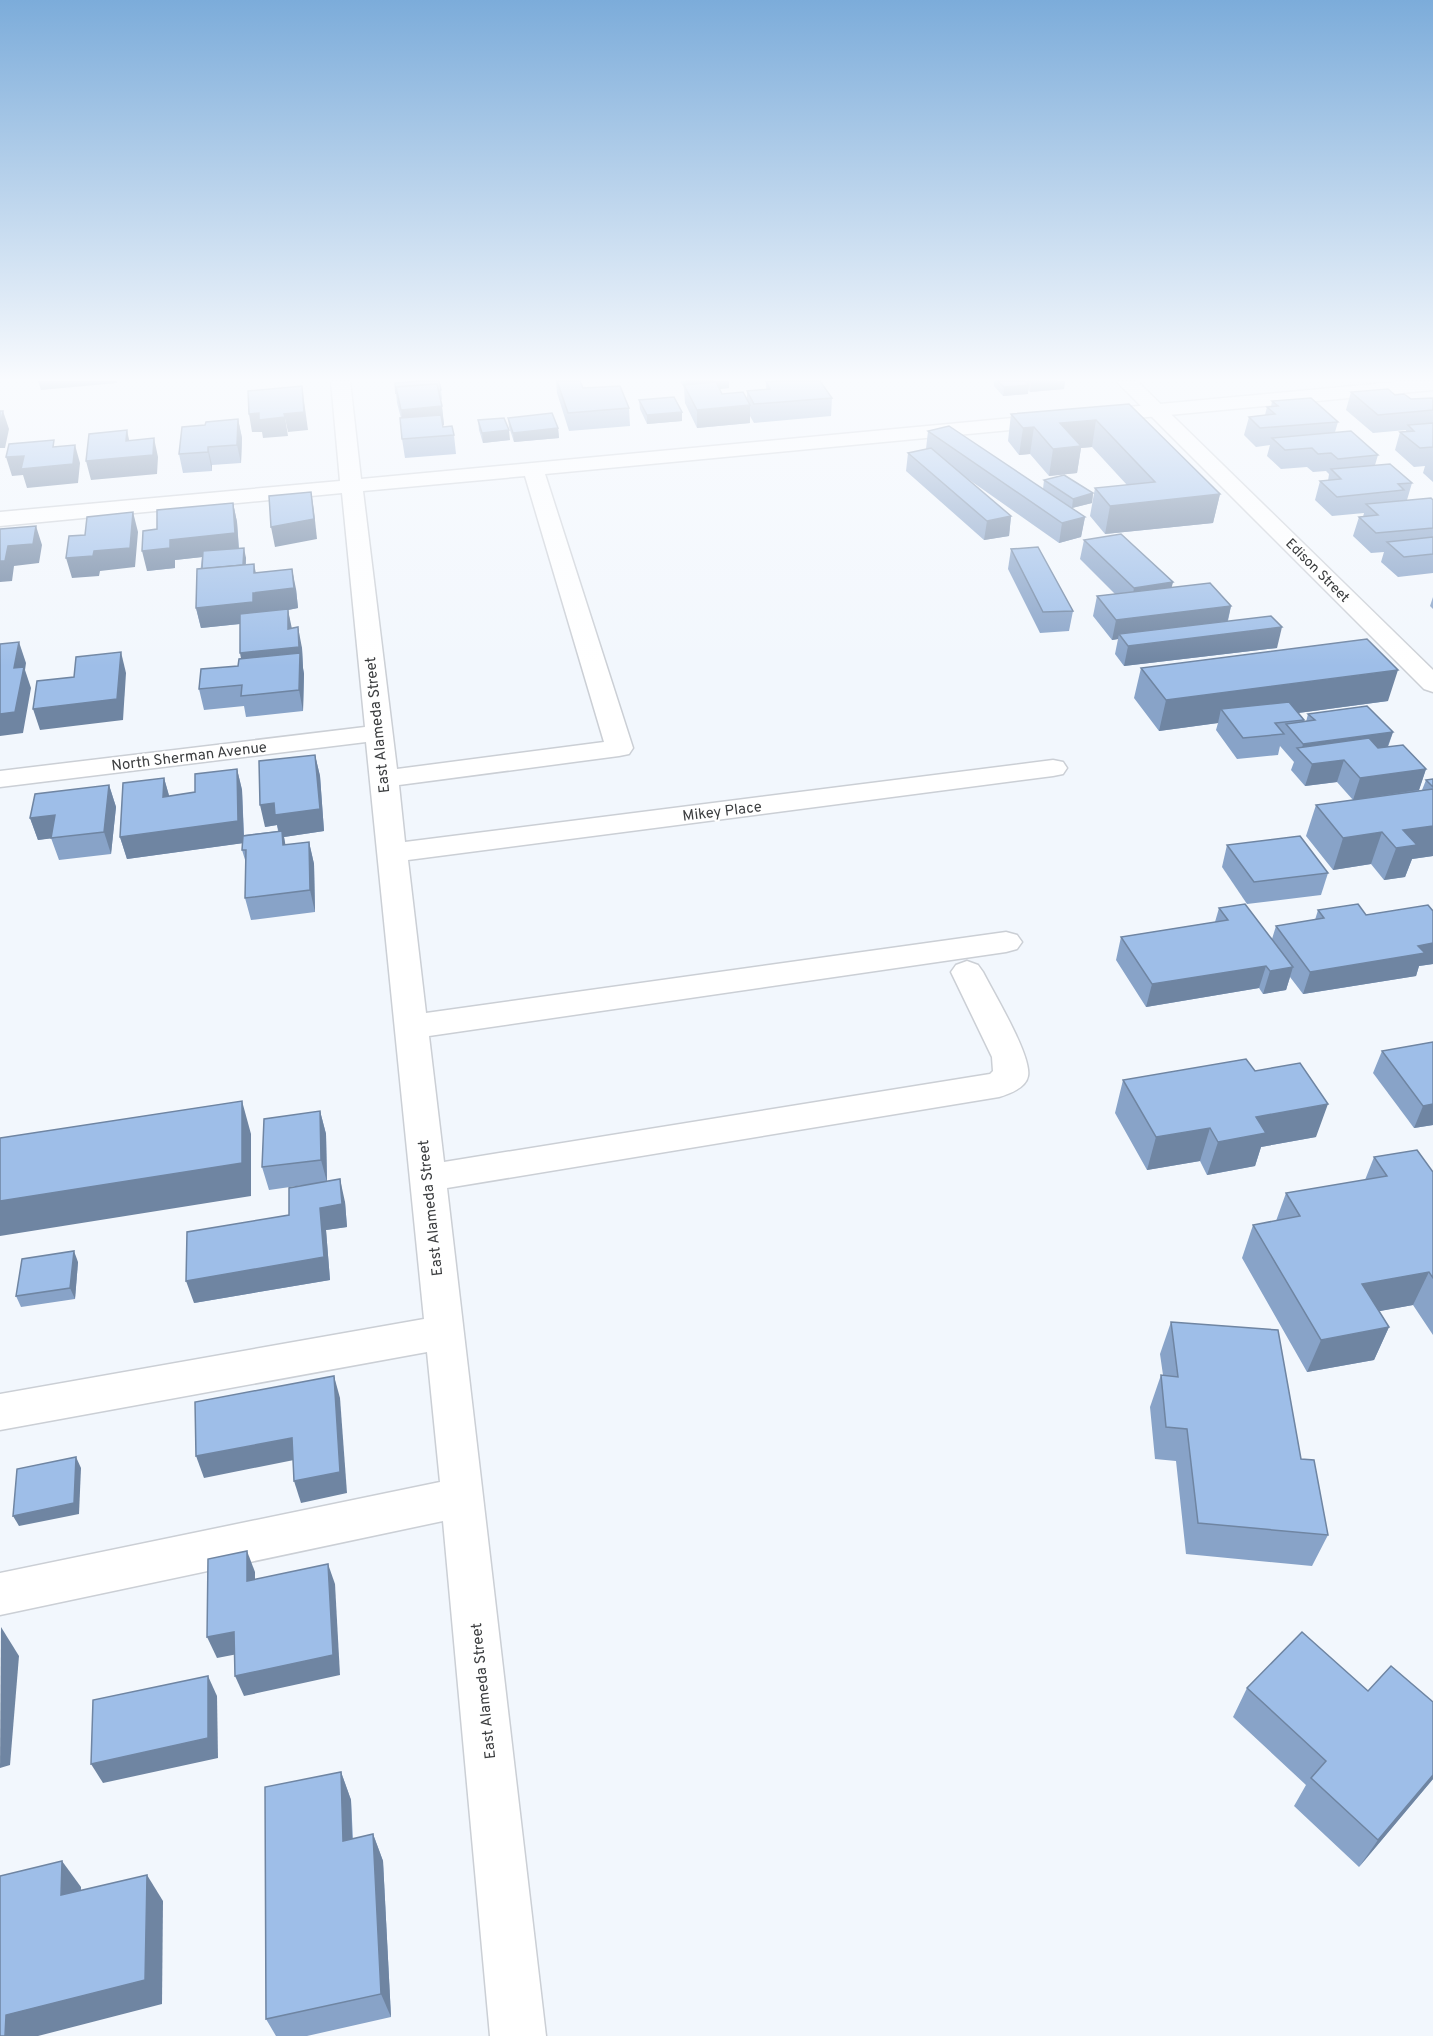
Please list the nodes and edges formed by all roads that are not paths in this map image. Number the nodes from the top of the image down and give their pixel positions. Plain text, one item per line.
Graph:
1 (350, 476) edge
2 (442, 476) edge
3 (535, 476) edge
4 (1222, 476) edge
5 (351, 484) junction
6 (0, 519) edge
7 (1433, 684) edge
8 (378, 733) junction
9 (1053, 768) dead end
10 (0, 779) edge
11 (383, 779) junction
12 (391, 853) junction
13 (1006, 942) dead end
14 (967, 972) dead end
15 (410, 1027) junction
16 (427, 1178) junction
17 (444, 1332) junction
18 (0, 1412) edge
19 (463, 1497) junction
20 (0, 1594) edge
21 (518, 2036) edge

1 - 5 street, East Alameda Street
2 - 5 street
3 - 11 street
4 - 7 street, Edison Street
5 - 6 street
5 - 8 street, East Alameda Street
8 - 10 street, North Sherman Avenue
8 - 11 street, East Alameda Street
9 - 12 street, Mikey Place
11 - 12 street, East Alameda Street
12 - 15 street, East Alameda Street
13 - 15 street
14 - 16 street
15 - 16 street, East Alameda Street
16 - 17 street, East Alameda Street
17 - 18 street
17 - 19 street, East Alameda Street
19 - 20 street
19 - 21 street, East Alameda Street

